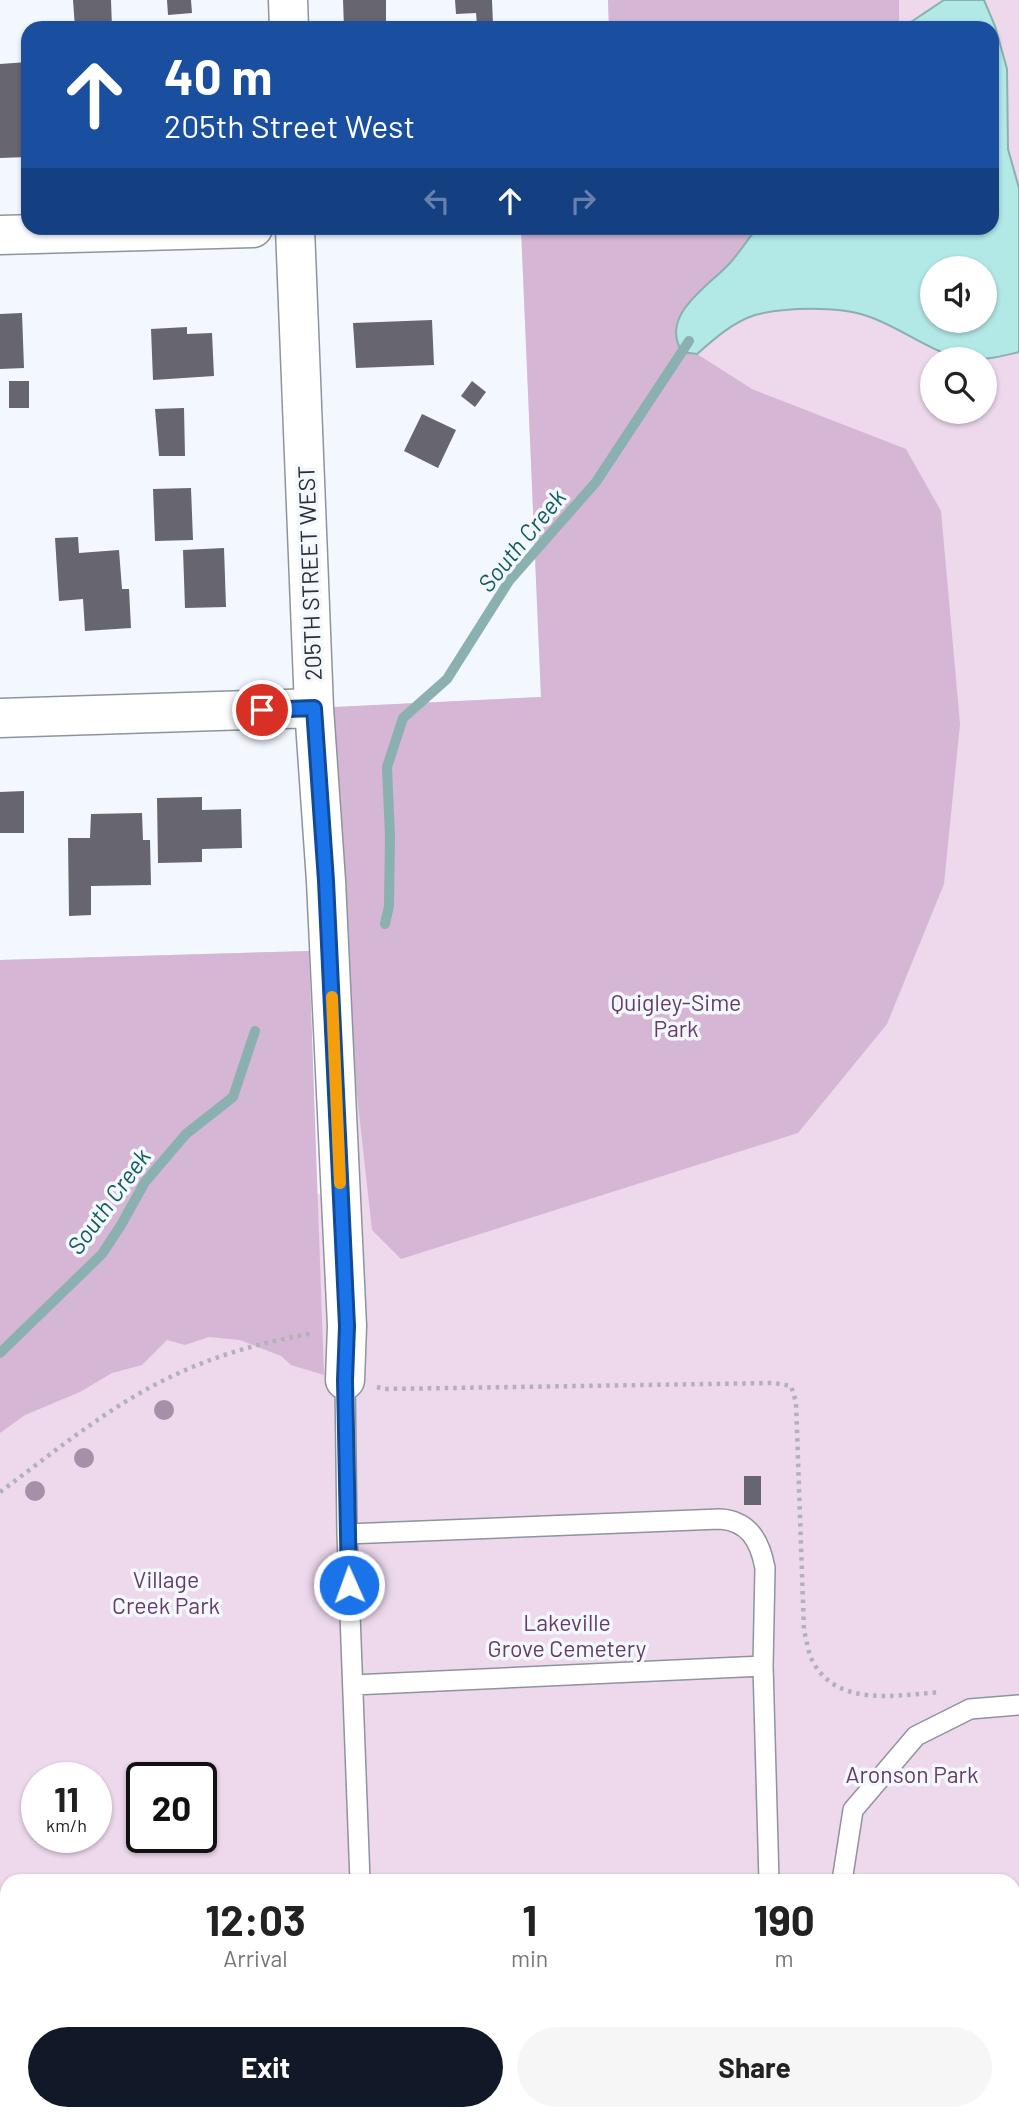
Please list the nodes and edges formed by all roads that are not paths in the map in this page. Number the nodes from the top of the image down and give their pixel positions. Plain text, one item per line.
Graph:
1 (288, 0) edge
2 (289, 21) edge
3 (21, 234) edge
4 (0, 235) edge
5 (295, 235) edge
6 (314, 708) junction
7 (0, 718) edge
8 (345, 1380) joint
9 (347, 1534) junction
10 (763, 1666) junction
11 (353, 1685) junction
12 (1019, 1705) edge
13 (360, 1874) edge
14 (769, 1874) edge
15 (843, 1874) edge

1 - 2 street
3 - 4 street
5 - 6 street, 205TH STREET WEST
6 - 7 street
6 - 8 street, 205TH STREET WEST
8 - 9 lane
9 - 10 lane
9 - 11 lane
10 - 11 lane
10 - 14 lane
11 - 13 lane
12 - 15 lane

